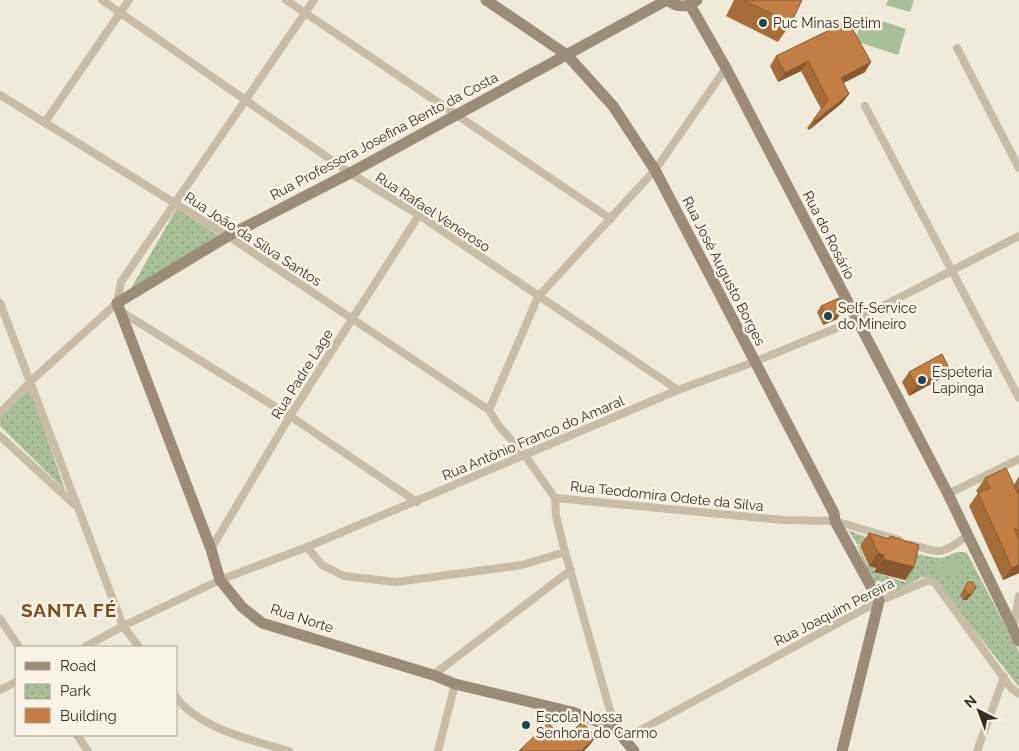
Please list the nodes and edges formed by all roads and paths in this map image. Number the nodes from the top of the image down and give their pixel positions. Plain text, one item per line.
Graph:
1 (102, 0) edge
2 (129, 0) edge
3 (286, 0) edge
4 (314, 0) edge
5 (486, 0) edge
6 (667, 0) edge
7 (694, 3) edge
8 (121, 12) junction
9 (305, 13) junction
10 (957, 48) dead end
11 (567, 55) junction
12 (726, 68) junction
13 (0, 94) edge
14 (247, 100) junction
15 (865, 106) dead end
16 (456, 115) junction
17 (45, 122) junction
18 (1019, 168) edge
19 (655, 170) junction
20 (350, 173) junction
21 (176, 204) junction
22 (419, 215) junction
23 (611, 219) junction
24 (228, 236) junction
25 (1019, 236) edge
26 (950, 271) junction
27 (538, 298) junction
28 (0, 303) edge
29 (118, 307) junction
30 (351, 320) junction
31 (856, 320) junction
32 (754, 362) junction
33 (32, 380) junction
34 (678, 390) junction
35 (1019, 398) edge
36 (489, 410) junction
37 (0, 413) edge
38 (290, 416) junction
39 (0, 436) edge
40 (524, 454) junction
41 (1019, 459) edge
42 (948, 494) junction
43 (554, 498) junction
44 (417, 502) junction
45 (76, 506) junction
46 (835, 521) junction
47 (967, 536) junction
48 (306, 547) junction
49 (211, 549) junction
50 (565, 552) junction
51 (571, 570) junction
52 (220, 580) junction
53 (1019, 596) edge
54 (879, 601) junction
55 (0, 619) edge
56 (124, 626) junction
57 (1017, 634) edge
58 (18, 646) edge
59 (87, 646) edge
60 (138, 646) edge
61 (433, 675) junction
62 (1004, 677) junction
63 (15, 682) edge
64 (455, 684) junction
65 (0, 690) edge
66 (1019, 694) edge
67 (178, 700) edge
68 (615, 728) junction
69 (78, 736) edge
70 (624, 739) junction
71 (88, 751) edge
72 (289, 751) edge
73 (438, 751) edge
74 (634, 751) edge
75 (842, 751) edge
76 (977, 751) edge

1 - 8 street, Rua Rafael Veneroso
2 - 8 street
3 - 9 street
4 - 9 street
5 - 11 street, Rua José Augusto Borges
6 - 7 street
6 - 11 street, Rua Professora Josefina Bento da Costa
7 - 12 street, Rua do Rosário
8 - 14 street, Rua Rafael Veneroso
8 - 17 street
9 - 14 street
9 - 16 street
10 - 18 street
11 - 16 street, Rua Professora Josefina Bento da Costa
11 - 19 street, Rua José Augusto Borges
12 - 19 street
12 - 31 street, Rua do Rosário
13 - 17 street, Rua João da Silva Santos
14 - 20 street, Rua Rafael Veneroso
14 - 21 street
15 - 26 street
16 - 20 street, Rua Professora Josefina Bento da Costa
16 - 23 street
17 - 21 street, Rua João da Silva Santos
19 - 23 street
19 - 32 street, Rua José Augusto Borges
20 - 22 street, Rua Rafael Veneroso
20 - 24 street, Rua Professora Josefina Bento da Costa
21 - 24 street, Rua João da Silva Santos
21 - 29 street
22 - 27 street, Rua Rafael Veneroso
22 - 30 street, Rua Padre Lage
23 - 27 street
24 - 29 street, Rua Professora Josefina Bento da Costa
24 - 30 street, Rua João da Silva Santos
25 - 26 street, Rua Antônio Franco do Amaral
26 - 31 street, Rua Antônio Franco do Amaral
26 - 35 street
27 - 34 street, Rua Rafael Veneroso
27 - 36 street
28 - 33 street
29 - 33 street
29 - 38 street
29 - 49 street, Rua Norte
30 - 36 street, Rua João da Silva Santos
30 - 38 street, Rua Padre Lage
31 - 32 street, Rua Antônio Franco do Amaral
31 - 42 street, Rua do Rosário
32 - 34 street, Rua Antônio Franco do Amaral
32 - 46 street, Rua José Augusto Borges
33 - 37 street
33 - 45 street
34 - 40 street, Rua Antônio Franco do Amaral
36 - 40 street, Rua Teodomira Odete da Silva
38 - 44 street
38 - 49 street, Rua Padre Lage
39 - 45 street
40 - 43 street, Rua Teodomira Odete da Silva
40 - 44 street, Rua Antônio Franco do Amaral
41 - 42 street
42 - 47 street, Rua do Rosário
43 - 46 street, Rua Teodomira Odete da Silva
43 - 50 street
44 - 48 street, Rua Antônio Franco do Amaral
45 - 56 street
46 - 47 street, Rua Teodomira Odete da Silva
46 - 54 street, Rua José Augusto Borges
47 - 57 street, Rua do Rosário
48 - 50 street
48 - 52 street, Rua Antônio Franco do Amaral
49 - 52 street, Rua Norte
50 - 51 street
51 - 61 street
51 - 68 street
52 - 56 street, Rua Antônio Franco do Amaral
52 - 61 street, Rua Norte
53 - 57 street
54 - 62 street, Rua Joaquim Pereira
54 - 70 street, Rua Joaquim Pereira
54 - 75 street
55 - 58 street
56 - 59 street, Rua Antônio Franco do Amaral
56 - 60 street
61 - 64 street, Rua Norte
62 - 66 street, Rua Joaquim Pereira
62 - 76 street
63 - 65 street
64 - 68 street, Rua Norte
64 - 73 street
67 - 72 street
68 - 70 street
69 - 71 street
70 - 74 street

